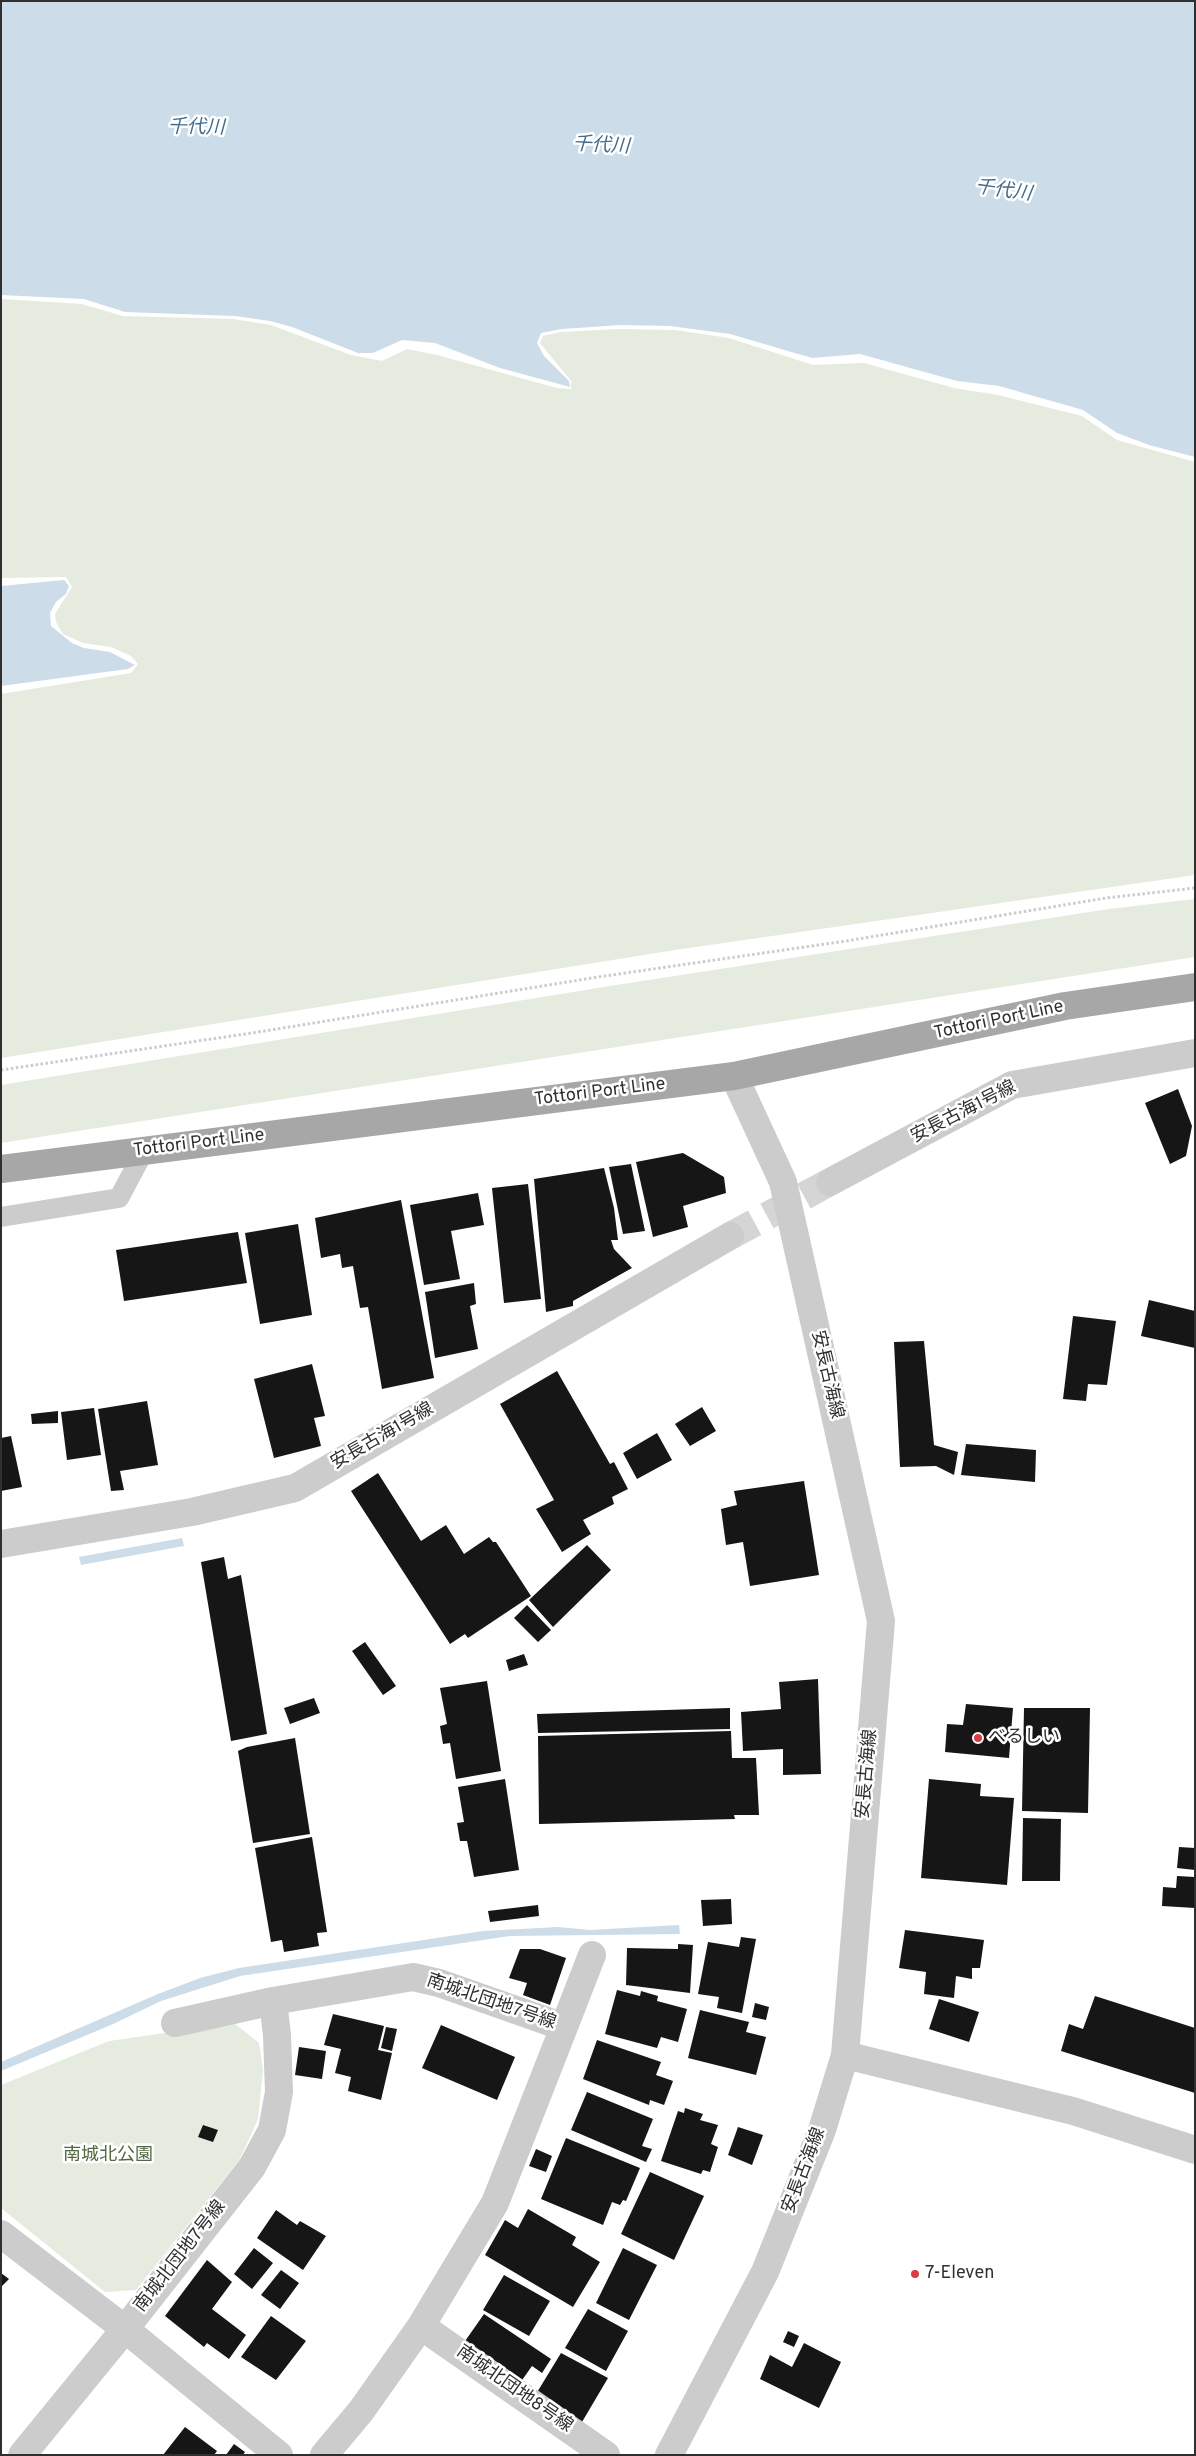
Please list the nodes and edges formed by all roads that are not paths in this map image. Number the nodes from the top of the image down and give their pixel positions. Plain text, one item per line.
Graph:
1 (1195, 987) edge
2 (1195, 1053) edge
3 (734, 1076) junction
4 (144, 1151) junction
5 (1, 1169) edge
6 (830, 1182) tunnel mouth
7 (1, 1217) edge
8 (730, 1236) tunnel mouth
9 (1, 1544) edge
10 (592, 1955) dead end
11 (273, 2002) junction
12 (175, 2023) dead end
13 (564, 2028) junction
14 (845, 2054) junction
15 (1195, 2150) edge
16 (1, 2234) edge
17 (422, 2326) junction
18 (125, 2329) junction
19 (22, 2455) edge
20 (279, 2455) edge
21 (324, 2455) edge
22 (606, 2455) edge
23 (669, 2455) edge

1 - 3 main road, Tottori Port Line
2 - 6 street, 安長古海1号線
3 - 4 main road, Tottori Port Line
3 - 14 street, 安長古海線
4 - 5 main road, Tottori Port Line
4 - 7 lane
8 - 9 street, 安長古海1号線
10 - 13 street
11 - 12 street
11 - 13 street, 南城北団地7号線
11 - 18 street, 南城北団地7号線
13 - 17 street, 南城北団地7号線
14 - 15 street
14 - 23 street, 安長古海線
16 - 18 street, 南城北団地7号線
17 - 21 street, 南城北団地7号線
17 - 22 street, 南城北団地8号線
18 - 19 street, 南城北団地7号線
18 - 20 street, 南城北団地7号線

